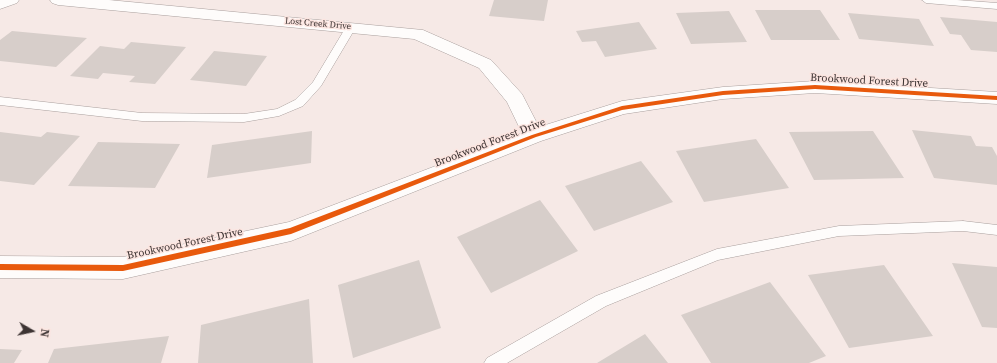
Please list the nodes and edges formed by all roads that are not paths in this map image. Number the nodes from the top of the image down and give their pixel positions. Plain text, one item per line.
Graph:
1 (11, 0) edge
2 (58, 0) edge
3 (926, 0) edge
4 (113, 2) edge
5 (0, 4) edge
6 (997, 6) edge
7 (351, 27) junction
8 (997, 98) edge
9 (0, 101) edge
10 (534, 136) junction
11 (997, 230) edge
12 (0, 266) edge
13 (492, 363) edge

1 - 5 street
2 - 4 street, Lost Creek Drive
3 - 6 lane
4 - 7 street, Lost Creek Drive
7 - 9 lane
7 - 10 street, Lost Creek Drive
8 - 10 street, Brookwood Forest Drive
10 - 12 street, Brookwood Forest Drive
11 - 13 lane

